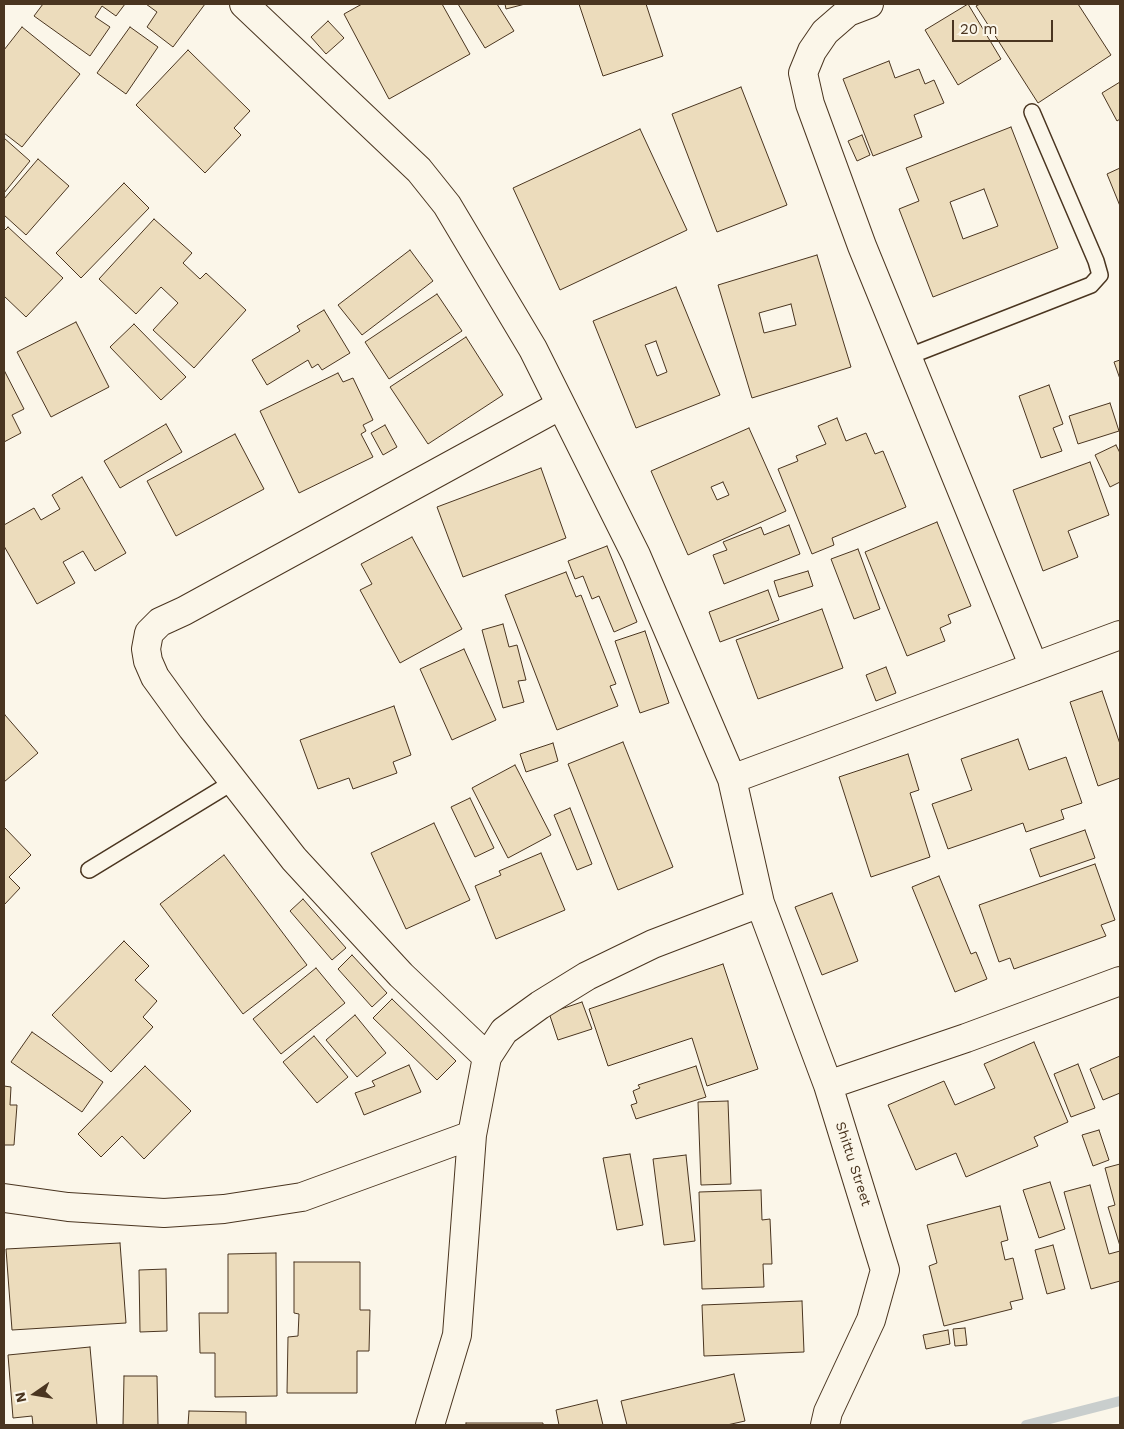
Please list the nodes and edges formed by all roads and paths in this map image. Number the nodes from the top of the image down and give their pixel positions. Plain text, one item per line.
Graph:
1 (244, 4) edge
2 (868, 4) edge
3 (1032, 112) dead end
4 (907, 357) junction
5 (561, 405) junction
6 (1120, 635) edge
7 (1034, 667) junction
8 (732, 779) junction
9 (234, 782) junction
10 (89, 870) dead end
11 (760, 903) junction
12 (1120, 981) edge
13 (488, 1057) junction
14 (828, 1085) junction
15 (472, 1135) junction
16 (4, 1198) edge
17 (826, 1419) edge
18 (430, 1425) edge

1 - 5 street, Shittu Street
2 - 4 street
3 - 4 lane
4 - 7 street
5 - 8 street, Shittu Street
5 - 9 street
6 - 7 street
7 - 8 street
8 - 11 street, Shittu Street
9 - 10 lane
9 - 13 street
11 - 13 street
11 - 14 street, Shittu Street
12 - 14 street
13 - 15 street
14 - 17 street, Shittu Street
15 - 16 street
15 - 18 street

